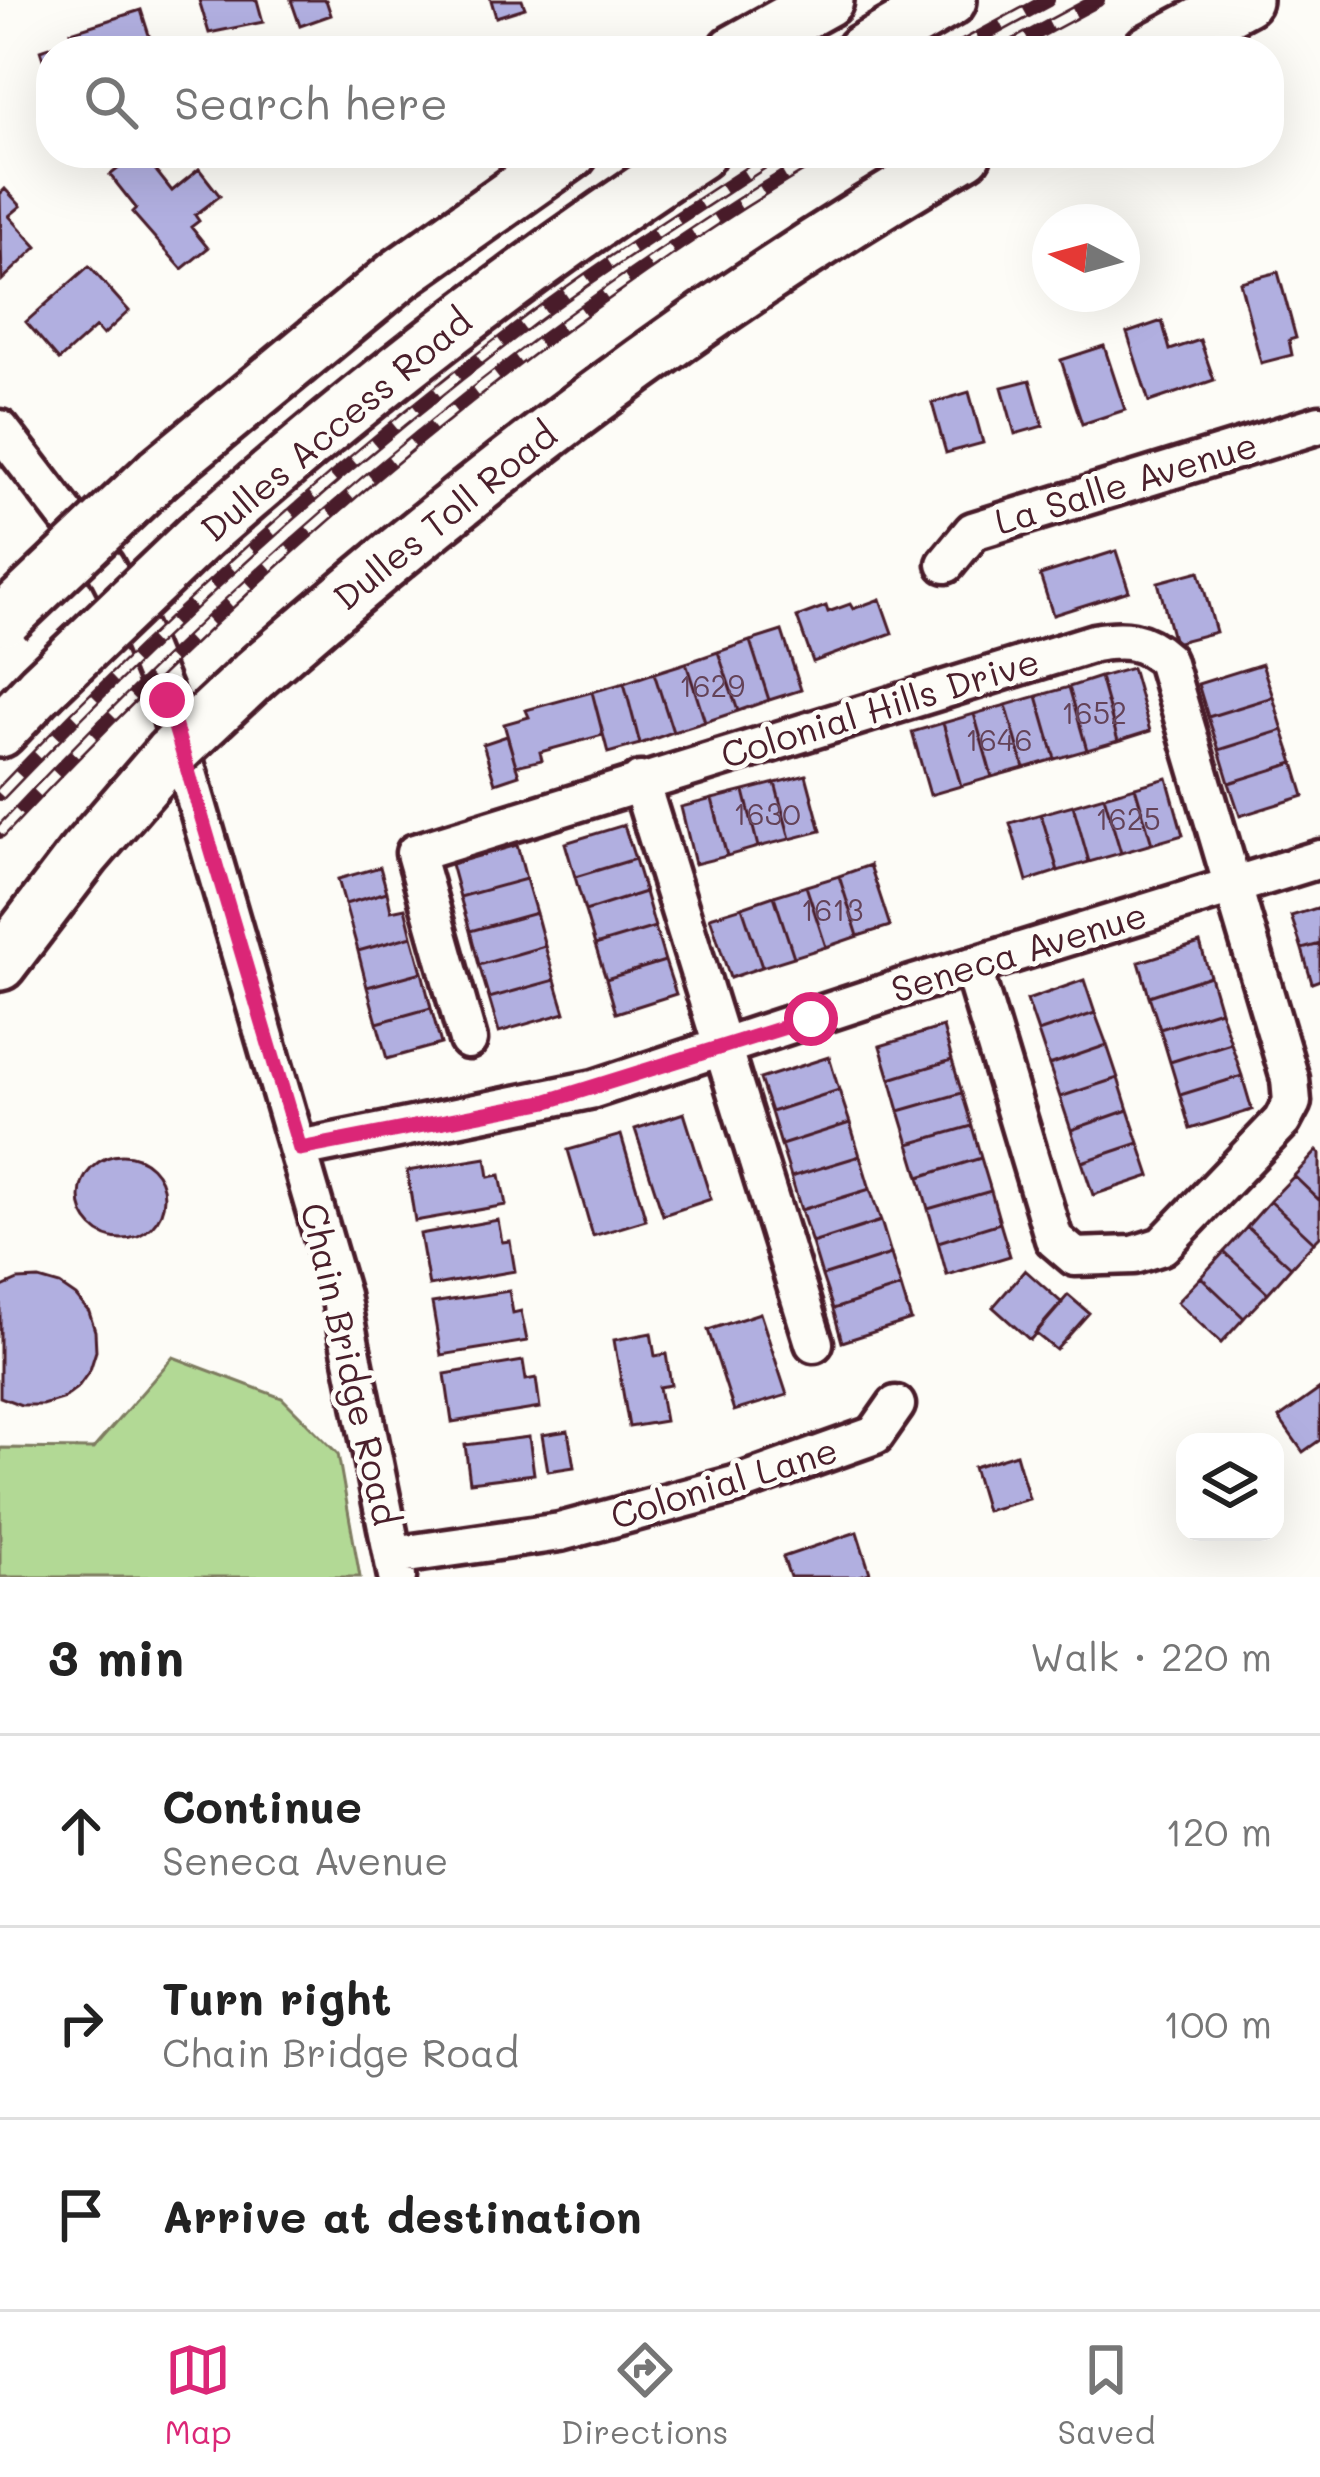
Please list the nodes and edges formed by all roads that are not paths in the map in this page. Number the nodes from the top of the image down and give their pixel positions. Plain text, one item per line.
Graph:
1 (827, 0) edge
2 (950, 0) edge
3 (1245, 0) edge
4 (762, 36) edge
5 (888, 36) edge
6 (1177, 36) edge
7 (550, 168) edge
8 (677, 168) edge
9 (941, 168) edge
10 (1320, 424) edge
11 (0, 429) edge
12 (946, 564) dead end
13 (3, 621) edge
14 (0, 730) edge
15 (640, 781) junction
16 (1320, 859) edge
17 (1232, 886) junction
18 (5, 948) edge
19 (972, 966) junction
20 (468, 1040) dead end
21 (721, 1048) junction
22 (300, 1149) junction
23 (814, 1342) dead end
24 (896, 1405) dead end
25 (395, 1566) edge

1 - 4 highway
2 - 5 highway
3 - 6 highway
7 - 13 highway, bridge
8 - 14 highway, Dulles Access Road, bridge
9 - 18 highway, Dulles Toll Road, bridge
10 - 12 street, La Salle Avenue
11 - 22 street, Chain Bridge Road
15 - 17 street, Colonial Hills Drive
15 - 20 street, Colonial Hills Drive
15 - 21 street
16 - 17 street, Seneca Avenue
17 - 19 street, Seneca Avenue
17 - 19 street, Colonial Hills Drive
19 - 21 street, Seneca Avenue
21 - 22 street, Seneca Avenue
21 - 23 street
22 - 25 street, Chain Bridge Road
24 - 25 street, Colonial Lane

